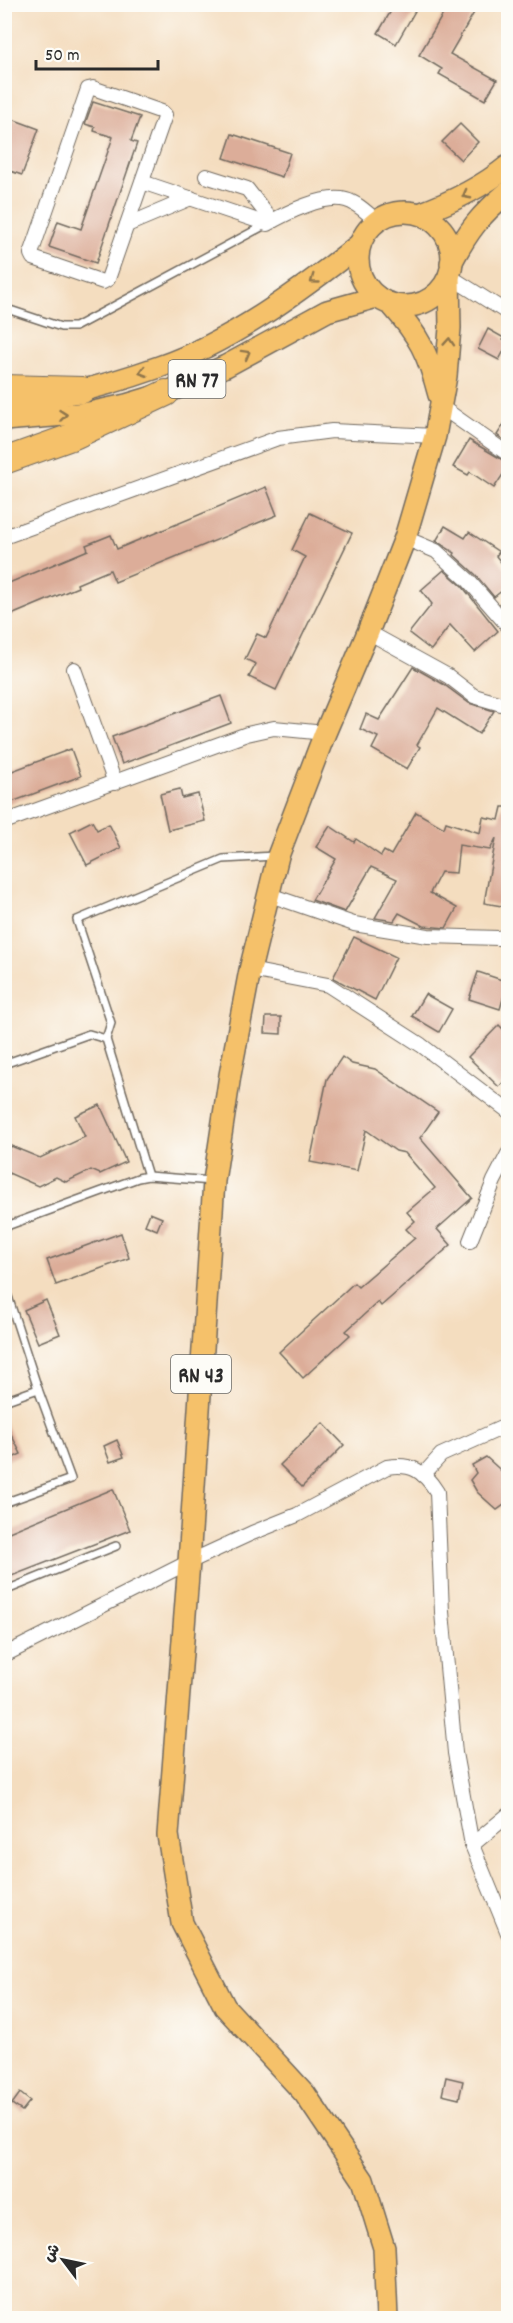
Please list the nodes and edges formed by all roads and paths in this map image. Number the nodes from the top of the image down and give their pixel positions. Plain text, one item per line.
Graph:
1 (508, 166) edge
2 (206, 176) dead end
3 (142, 182) junction
4 (508, 192) edge
5 (191, 198) junction
6 (419, 214) junction
7 (377, 221) junction
8 (269, 223) junction
9 (127, 225) junction
10 (360, 244) junction
11 (450, 269) junction
12 (384, 300) junction
13 (4, 308) edge
14 (508, 313) edge
15 (4, 388) edge
16 (82, 390) junction
17 (166, 393) junction
18 (440, 403) junction
19 (4, 405) edge
20 (4, 420) edge
21 (435, 436) junction
22 (16, 454) edge
23 (508, 454) edge
24 (4, 537) edge
25 (405, 538) junction
26 (508, 626) edge
27 (368, 632) junction
28 (74, 669) dead end
29 (508, 706) edge
30 (325, 734) junction
31 (115, 783) junction
32 (4, 822) edge
33 (278, 855) junction
34 (267, 894) junction
35 (508, 935) edge
36 (250, 970) junction
37 (106, 1039) junction
38 (4, 1064) edge
39 (508, 1111) edge
40 (508, 1154) edge
41 (148, 1176) junction
42 (214, 1181) junction
43 (4, 1212) edge
44 (7, 1226) edge
45 (470, 1241) dead end
46 (4, 1284) edge
47 (38, 1389) junction
48 (4, 1401) edge
49 (508, 1425) edge
50 (423, 1475) junction
51 (4, 1503) edge
52 (116, 1546) dead end
53 (189, 1562) junction
54 (4, 1591) edge
55 (4, 1655) edge
56 (508, 1815) edge
57 (472, 1845) junction
58 (508, 1933) edge
59 (387, 2319) edge

1 -> 6 main road
2 - 8 street
3 - 5 street
3 - 9 street
3 - 9 street
4 - 11 main road
5 - 8 street
5 - 9 street
6 - 7 main road
6 - 11 main road
7 - 8 street
7 - 10 main road
8 - 13 lane
10 - 12 main road
10 -> 16 main road, RN 77
11 - 12 main road
11 - 14 street
18 -> 11 main road
17 -> 12 main road, RN 77
12 - 18 main road
15 - 16 highway
16 - 19 main road, RN 77
20 -> 17 main road, RN 77
17 - 22 highway
18 - 21 main road, RN 43
18 - 23 street
21 - 24 street
21 - 25 main road, RN 43
25 - 26 street
25 - 27 main road, RN 43
27 - 29 street
27 - 30 main road, RN 43
28 - 31 street
30 - 31 street
30 - 33 main road, RN 43
31 - 32 street
33 - 34 main road, RN 43
33 - 37 lane
34 - 35 street
34 - 36 main road, RN 43
36 - 39 street
36 - 42 main road, RN 43
37 - 38 lane
37 - 41 lane
40 - 45 street
41 - 42 lane
41 - 44 lane
42 - 53 main road, RN 43
43 - 44 lane
46 - 47 lane
47 - 48 lane
47 - 51 lane
49 - 50 street
50 - 53 street
50 - 57 street
52 - 54 lane
53 - 55 street
53 - 59 main road, RN 43
56 - 57 street
57 - 58 street

